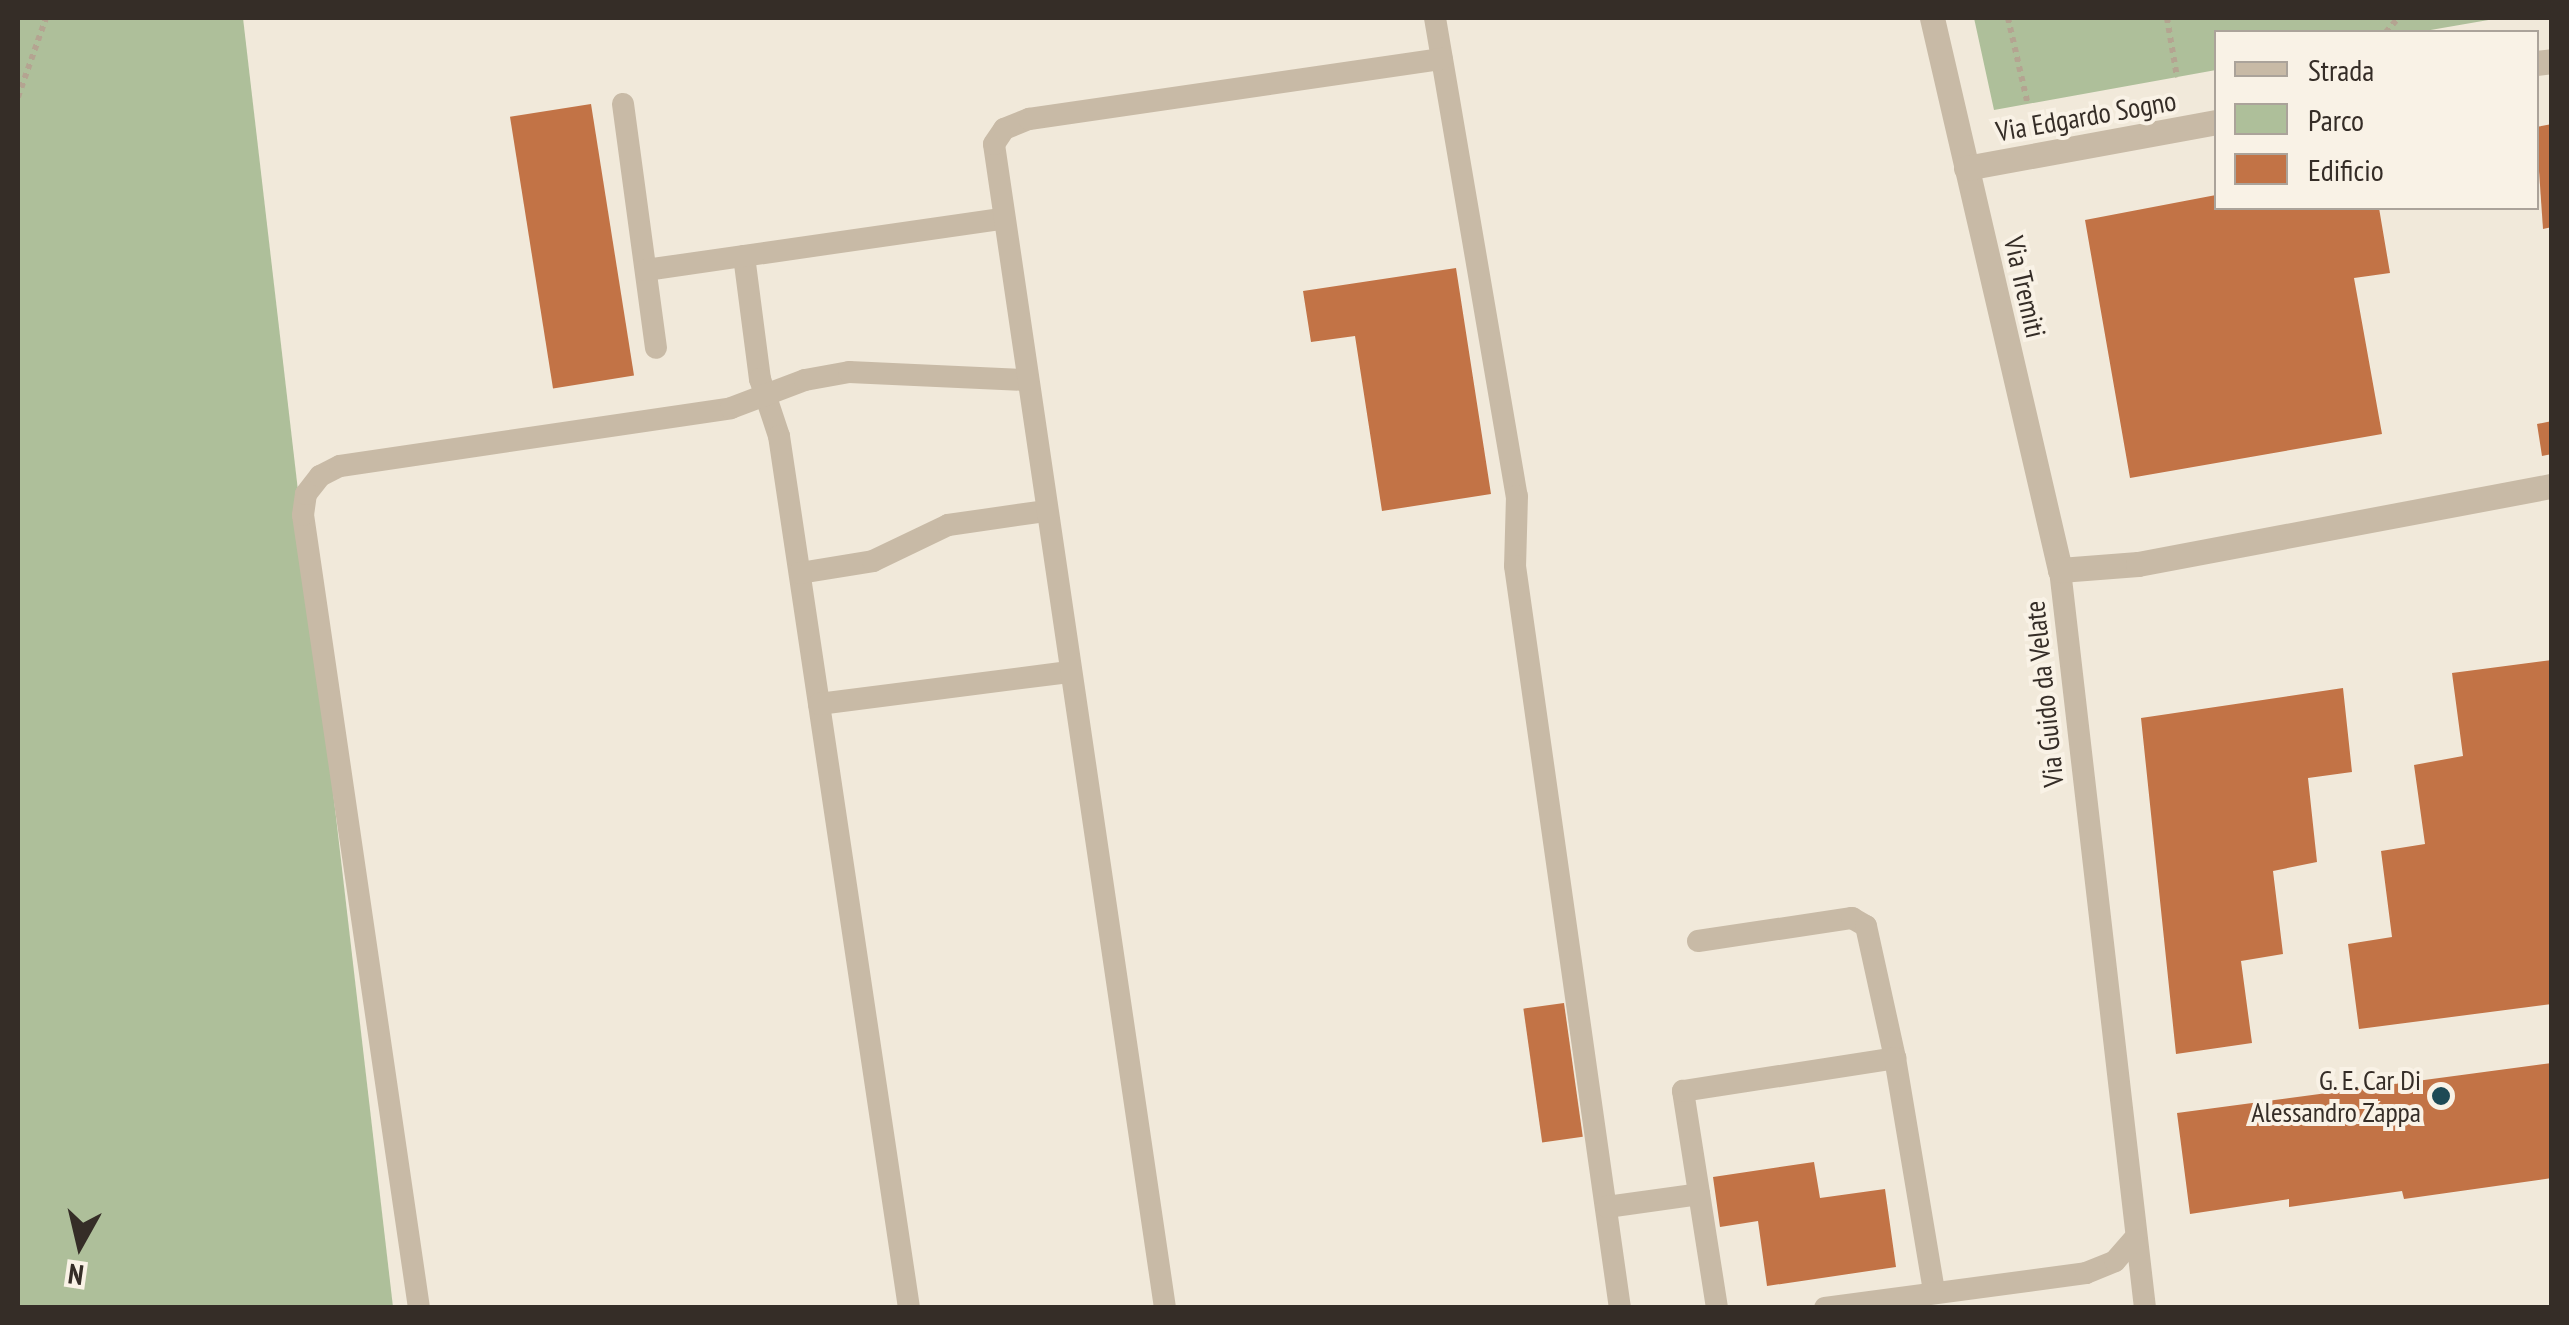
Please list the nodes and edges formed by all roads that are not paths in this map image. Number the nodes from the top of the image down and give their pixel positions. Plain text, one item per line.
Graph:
1 (1435, 18) edge
2 (1932, 18) edge
3 (1442, 59) junction
4 (623, 104) dead end
5 (2214, 122) edge
6 (1966, 168) junction
7 (1001, 219) junction
8 (744, 256) junction
9 (646, 270) junction
10 (656, 348) dead end
11 (1025, 380) junction
12 (766, 398) junction
13 (2552, 486) edge
14 (1045, 511) junction
15 (2060, 570) junction
16 (800, 573) junction
17 (1069, 672) junction
18 (819, 704) junction
19 (1698, 941) dead end
20 (1895, 1058) junction
21 (1699, 1194) junction
22 (1606, 1207) junction
23 (2133, 1240) junction
24 (1934, 1291) junction
25 (419, 1308) edge
26 (910, 1308) edge
27 (1165, 1308) edge
28 (1620, 1308) edge
29 (1717, 1308) edge
30 (1825, 1308) edge
31 (2145, 1308) edge

1 - 3 lane
2 - 6 street, Via Tremiti
3 - 7 lane
3 - 22 lane
4 - 9 lane
5 - 6 street, Via Edgardo Sogno
6 - 15 street, Via Tremiti
7 - 8 lane
7 - 11 lane
8 - 9 lane
8 - 12 lane
9 - 10 lane
11 - 12 lane
11 - 14 lane
12 - 16 lane
12 - 25 lane
13 - 15 street, Via Guido da Velate
14 - 16 lane
14 - 17 lane
15 - 23 lane, Via Guido da Velate
16 - 18 lane
17 - 18 lane
17 - 27 lane
18 - 26 lane
19 - 20 lane
20 - 21 lane
20 - 24 lane
21 - 22 lane
21 - 29 lane
22 - 28 lane
23 - 24 lane
23 - 31 lane, Via Guido da Velate
24 - 30 lane

